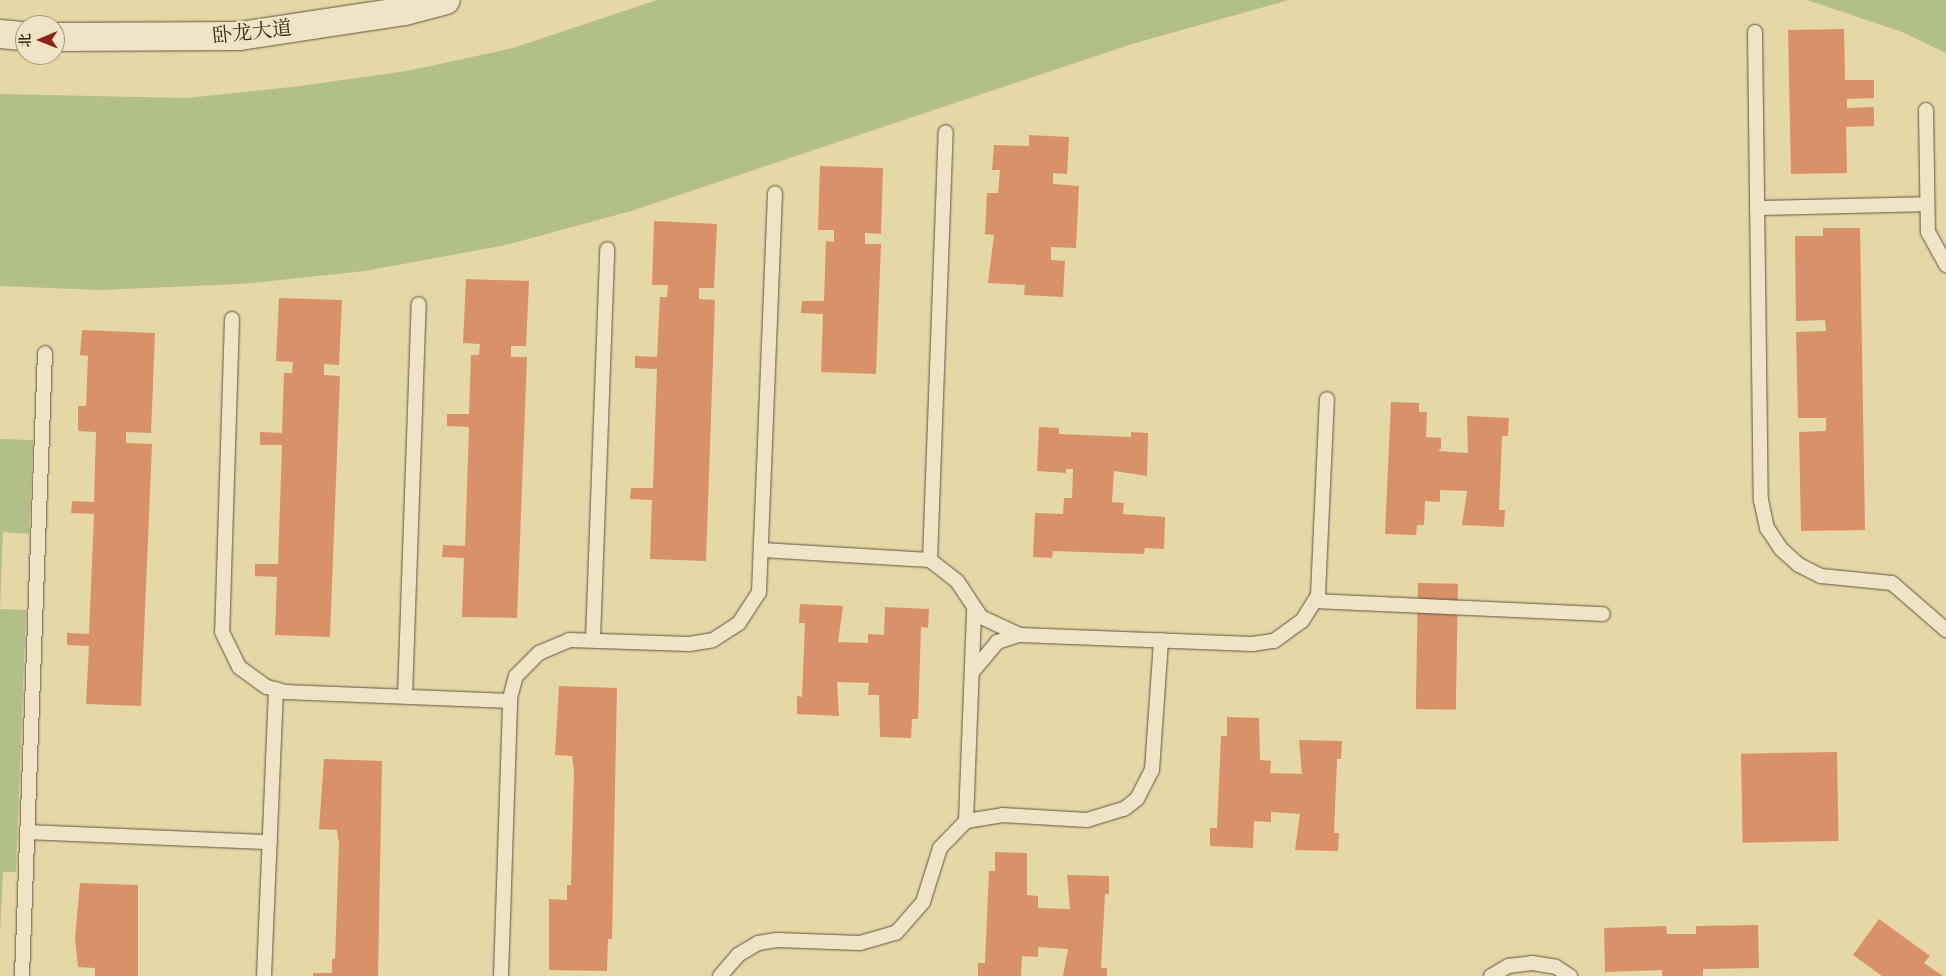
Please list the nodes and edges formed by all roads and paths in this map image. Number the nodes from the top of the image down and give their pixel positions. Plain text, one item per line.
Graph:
1 (446, 0) edge
2 (1755, 32) dead end
3 (0, 34) edge
4 (15, 35) edge
5 (65, 37) edge
6 (1926, 110) dead end
7 (946, 132) dead end
8 (775, 193) dead end
9 (1927, 204) junction
10 (1757, 208) junction
11 (607, 249) dead end
12 (1946, 265) edge
13 (419, 304) dead end
14 (232, 320) dead end
15 (45, 353) dead end
16 (1326, 399) dead end
17 (762, 550) junction
18 (930, 560) junction
19 (1315, 601) junction
20 (974, 609) junction
21 (1603, 614) dead end
22 (1946, 630) edge
23 (1020, 635) junction
24 (593, 639) junction
25 (1161, 640) junction
26 (971, 677) junction
27 (276, 689) junction
28 (405, 696) junction
29 (510, 700) junction
30 (966, 820) junction
31 (27, 832) junction
32 (270, 842) junction
33 (22, 976) edge
34 (264, 976) edge
35 (501, 976) edge
36 (720, 976) edge
37 (1491, 976) edge
38 (1570, 976) edge

1 - 5 main road, 卧龙大道
2 - 10 lane
3 - 4 main road
6 - 9 lane
7 - 18 lane
8 - 17 lane
9 - 10 lane
9 - 12 lane
10 - 22 lane
11 - 24 lane
13 - 28 lane
14 - 27 lane
15 - 31 lane
16 - 19 lane
17 - 18 lane
17 - 24 lane
18 - 20 lane
19 - 21 lane
19 - 25 lane
20 - 23 lane
20 - 26 lane
23 - 25 lane
23 - 26 lane
24 - 29 lane
25 - 30 lane
26 - 30 lane
27 - 28 lane
27 - 32 lane
28 - 29 lane
29 - 35 lane
30 - 36 lane
31 - 32 lane
31 - 33 lane
32 - 34 lane
37 - 38 lane

